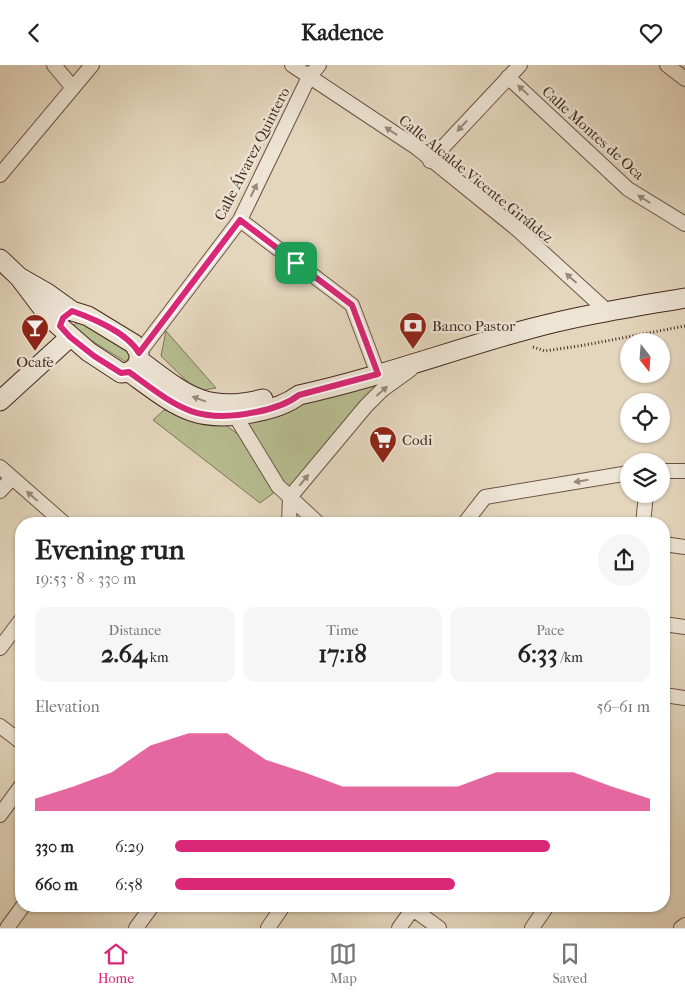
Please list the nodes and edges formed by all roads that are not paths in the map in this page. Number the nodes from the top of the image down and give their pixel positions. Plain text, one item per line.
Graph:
1 (54, 65) edge
2 (92, 65) edge
3 (292, 65) edge
4 (319, 65) edge
5 (520, 65) edge
6 (668, 65) edge
7 (310, 77) junction
8 (508, 77) junction
9 (685, 79) edge
10 (73, 87) junction
11 (430, 161) junction
12 (0, 175) edge
13 (240, 220) junction
14 (685, 224) edge
15 (0, 259) edge
16 (19, 277) junction
17 (685, 298) edge
18 (72, 311) junction
19 (607, 311) junction
20 (60, 327) junction
21 (89, 352) junction
22 (50, 354) junction
23 (136, 361) junction
24 (425, 361) junction
25 (378, 374) junction
26 (299, 395) junction
27 (0, 401) edge
28 (236, 417) junction
29 (0, 467) edge
30 (670, 471) edge
31 (685, 471) edge
32 (620, 474) edge
33 (12, 478) junction
34 (0, 491) edge
35 (290, 497) junction
36 (645, 503) edge
37 (57, 517) edge
38 (289, 517) edge
39 (312, 517) edge
40 (469, 517) edge
41 (644, 517) edge
42 (670, 545) edge
43 (685, 547) edge
44 (670, 625) edge
45 (685, 627) edge
46 (15, 628) edge
47 (0, 649) edge
48 (670, 696) edge
49 (685, 698) edge
50 (0, 726) edge
51 (15, 737) edge
52 (15, 794) edge
53 (0, 815) edge
54 (19, 912) edge
55 (148, 912) edge
56 (279, 912) edge
57 (411, 912) edge
58 (419, 912) edge
59 (543, 912) edge
60 (685, 925) edge
61 (7, 928) edge
62 (136, 928) edge
63 (268, 928) edge
64 (398, 928) edge
65 (439, 928) edge
66 (532, 928) edge
67 (681, 928) edge

1 - 10 street
2 - 10 street
3 - 7 street, Calle Alcalde Vicente Giráldez
4 - 7 street, Calle Álvarez Quintero
5 - 8 street
6 - 9 street
11 -> 7 street, Calle Alcalde Vicente Giráldez
13 -> 7 street, Calle Álvarez Quintero
8 -> 11 street
14 -> 8 street, Calle Montes de Oca
10 - 12 street
19 -> 11 street, Calle Alcalde Vicente Giráldez
13 - 23 street, Calle Álvarez Quintero
13 - 25 street
15 - 16 street
16 - 18 street
16 - 20 street
17 - 19 street
18 - 20 street
18 - 23 street
19 - 24 street
20 - 21 street
20 - 22 street
20 - 22 street
21 - 22 street
21 - 23 street
22 - 27 street
26 -> 23 street
23 - 28 street
24 - 25 street
35 -> 24 street
25 - 26 street
26 - 28 street
28 - 35 street
29 - 33 street
30 - 31 street
32 -> 40 street
33 - 34 street
37 -> 33 street
35 - 38 street
35 - 39 street
36 - 41 street
42 - 43 street
44 - 45 street
46 - 47 street
48 - 49 street
50 - 51 street
52 - 53 street
54 - 61 street
55 - 62 street
56 - 63 street
57 - 64 street
58 - 65 street
59 - 66 street
60 - 67 street

